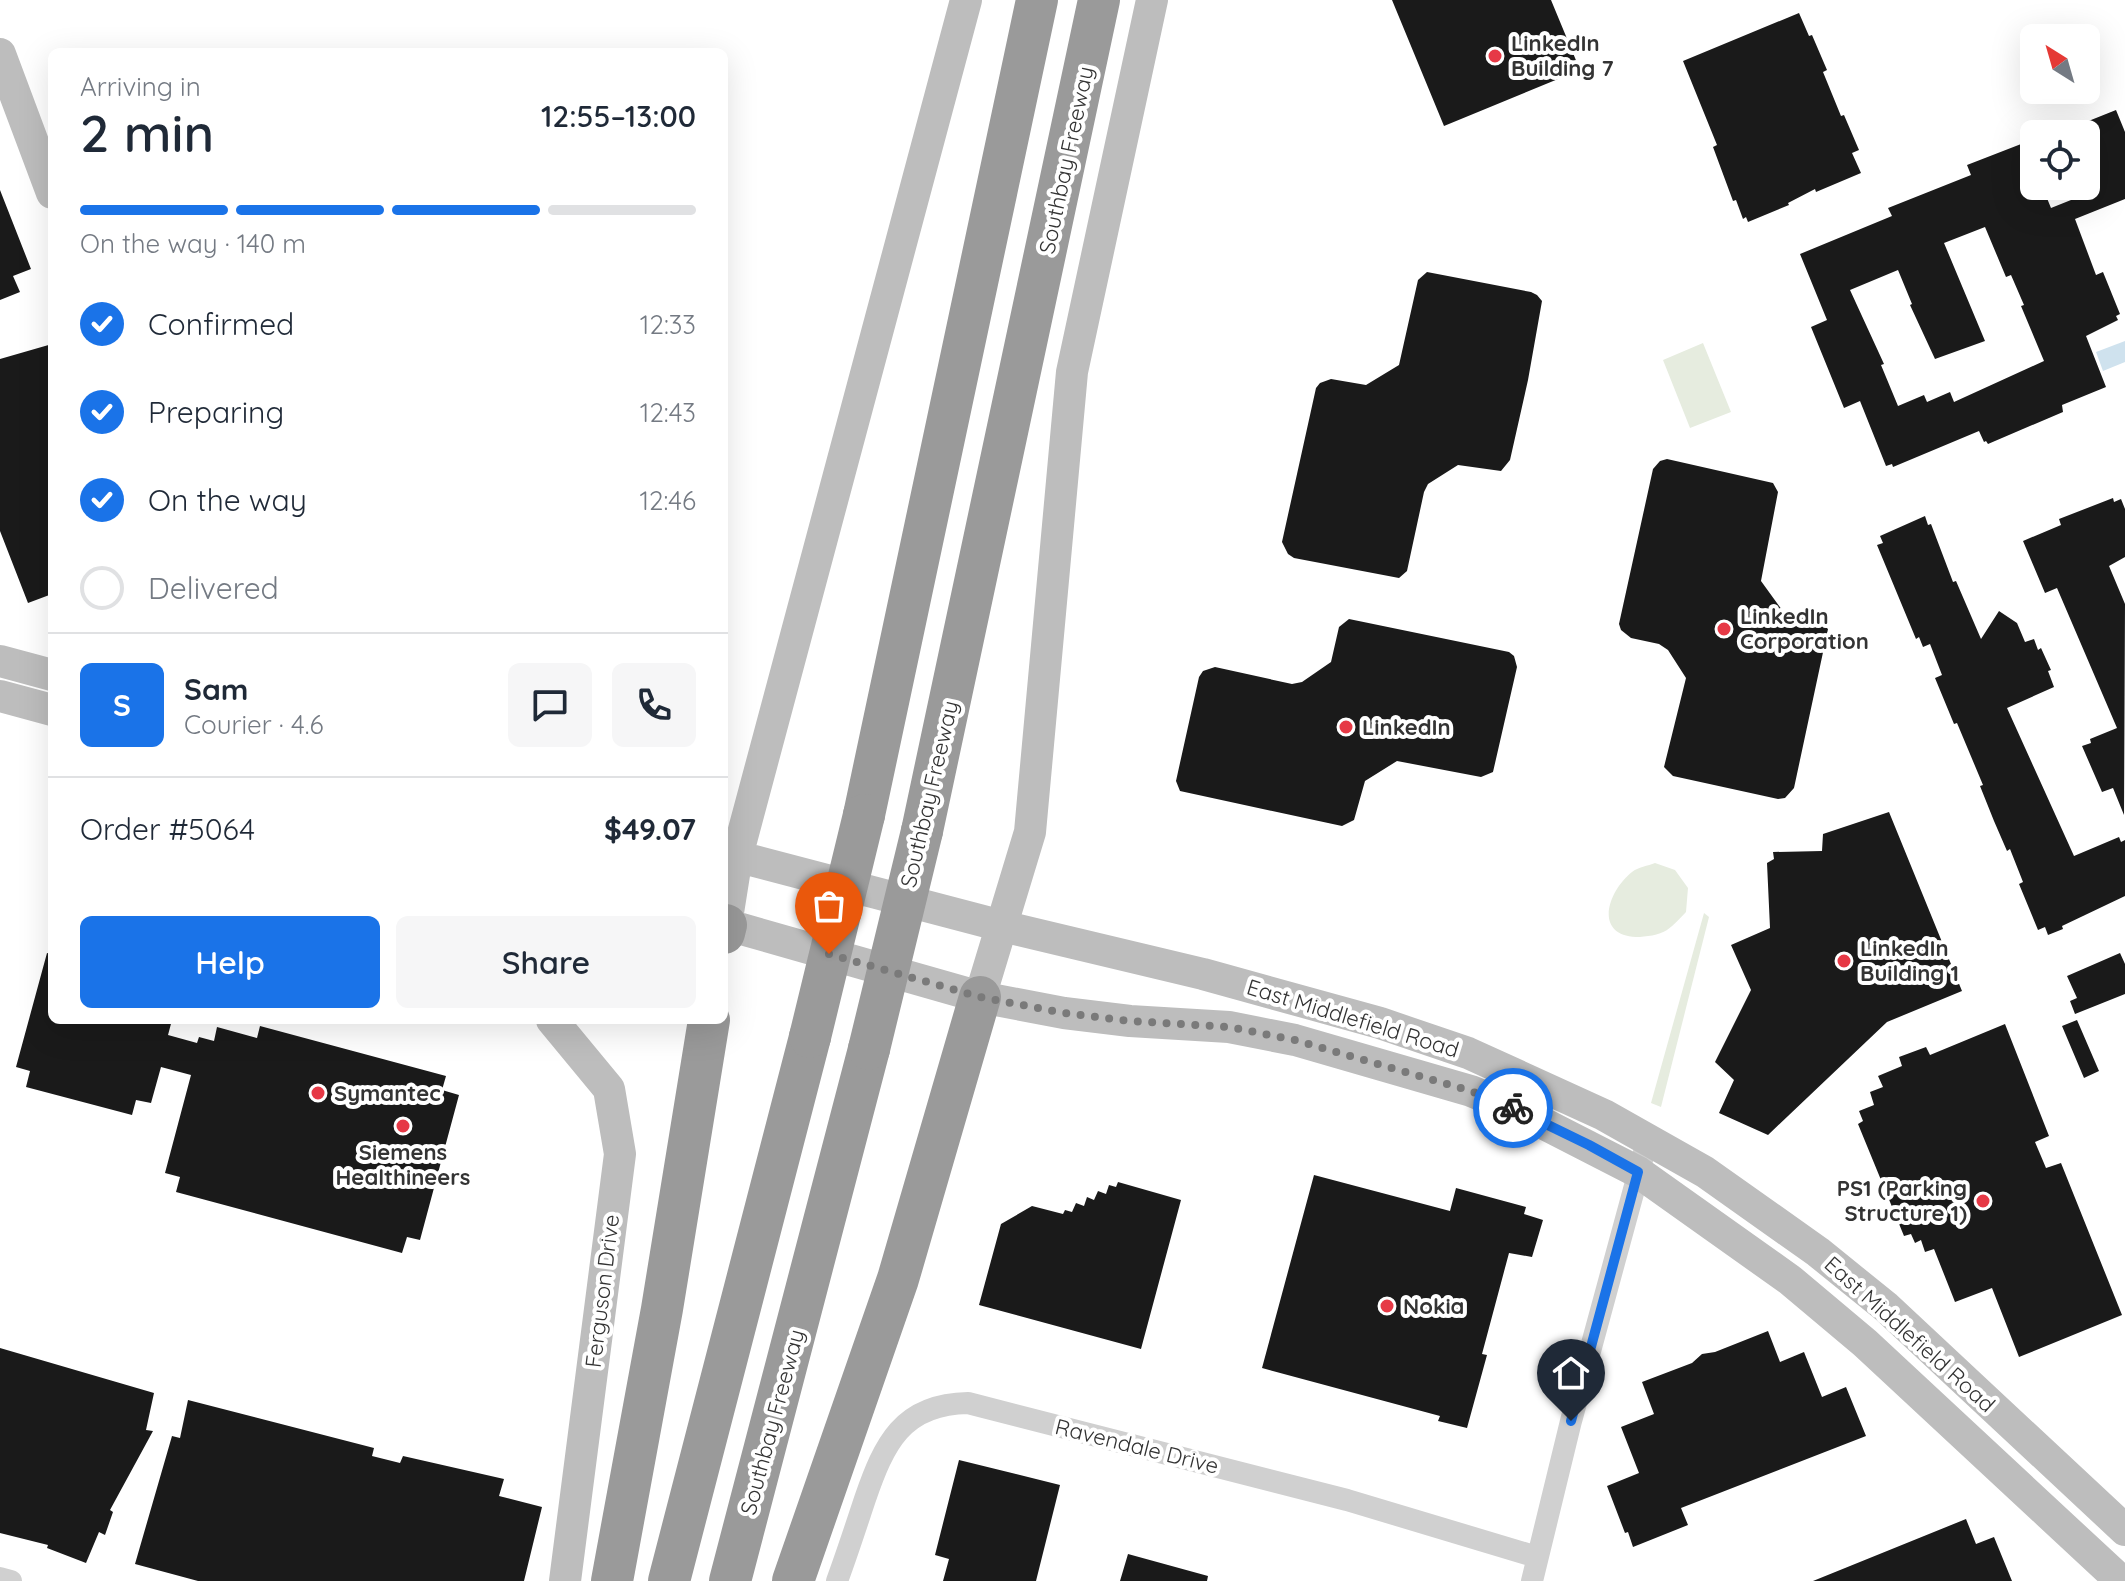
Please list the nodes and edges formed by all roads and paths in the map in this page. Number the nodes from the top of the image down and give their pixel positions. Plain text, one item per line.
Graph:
1 (966, 0) edge
2 (1037, 0) edge
3 (1099, 0) edge
4 (1152, 0) edge
5 (0, 54) edge
6 (48, 182) edge
7 (0, 661) edge
8 (48, 674) edge
9 (0, 696) edge
10 (48, 709) edge
11 (731, 854) edge
12 (728, 890) edge
13 (1002, 926) junction
14 (728, 928) edge
15 (980, 997) junction
16 (555, 1024) edge
17 (708, 1024) edge
18 (1648, 1138) junction
19 (1638, 1172) junction
20 (2125, 1530) edge
21 (1537, 1557) junction
22 (0, 1578) edge
23 (11, 1581) edge
24 (565, 1581) edge
25 (612, 1581) edge
26 (669, 1581) edge
27 (730, 1581) edge
28 (793, 1581) edge
29 (837, 1581) edge
30 (1532, 1581) edge
31 (2121, 1581) edge

1 - 11 main road
2 - 26 highway, bridge
3 - 27 highway, Southbay Freeway, bridge
4 - 13 main road
5 - 6 main road
7 - 8 main road
9 - 10 main road
11 - 12 main road
11 - 13 main road, East Middlefield Road
13 - 15 main road
13 - 18 main road, East Middlefield Road
14 - 15 main road, East Middlefield Road
15 - 19 main road, East Middlefield Road
15 - 28 highway
16 - 24 main road, Ferguson Drive
17 - 25 highway
18 - 19 street
18 - 20 main road, East Middlefield Road
19 - 21 street
19 - 31 main road, East Middlefield Road
21 - 29 street, Ravendale Drive
21 - 30 street
22 - 23 street

